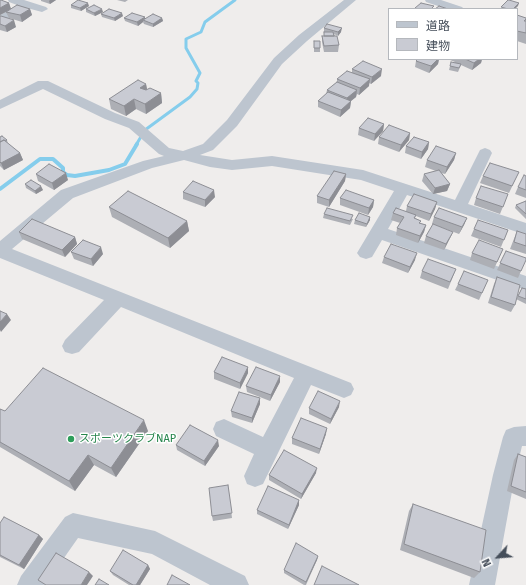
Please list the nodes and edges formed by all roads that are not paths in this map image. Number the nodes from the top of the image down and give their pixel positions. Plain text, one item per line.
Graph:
1 (13, 0) edge
2 (351, 0) edge
3 (430, 0) edge
4 (26, 4) junction
5 (42, 8) dead end
6 (455, 8) edge
7 (0, 20) edge
8 (0, 106) edge
9 (485, 152) dead end
10 (182, 156) junction
11 (403, 189) junction
12 (459, 207) junction
13 (526, 229) edge
14 (378, 232) junction
15 (0, 250) edge
16 (366, 253) dead end
17 (526, 284) edge
18 (118, 298) junction
19 (72, 346) dead end
20 (306, 374) junction
21 (344, 388) dead end
22 (224, 429) dead end
23 (526, 436) edge
24 (268, 450) junction
25 (255, 476) dead end
26 (30, 585) edge
27 (236, 585) edge
28 (482, 585) edge

1 - 4 street
2 - 10 street
3 - 6 street
4 - 5 street
4 - 7 street
8 - 10 street
9 - 12 street
10 - 11 street
10 - 15 street
11 - 12 street
11 - 14 street
12 - 13 street
14 - 16 street
14 - 17 street
15 - 18 street
18 - 19 street
18 - 20 street
20 - 21 street
20 - 24 street
22 - 24 street
23 - 28 street
24 - 25 street
26 - 27 street

